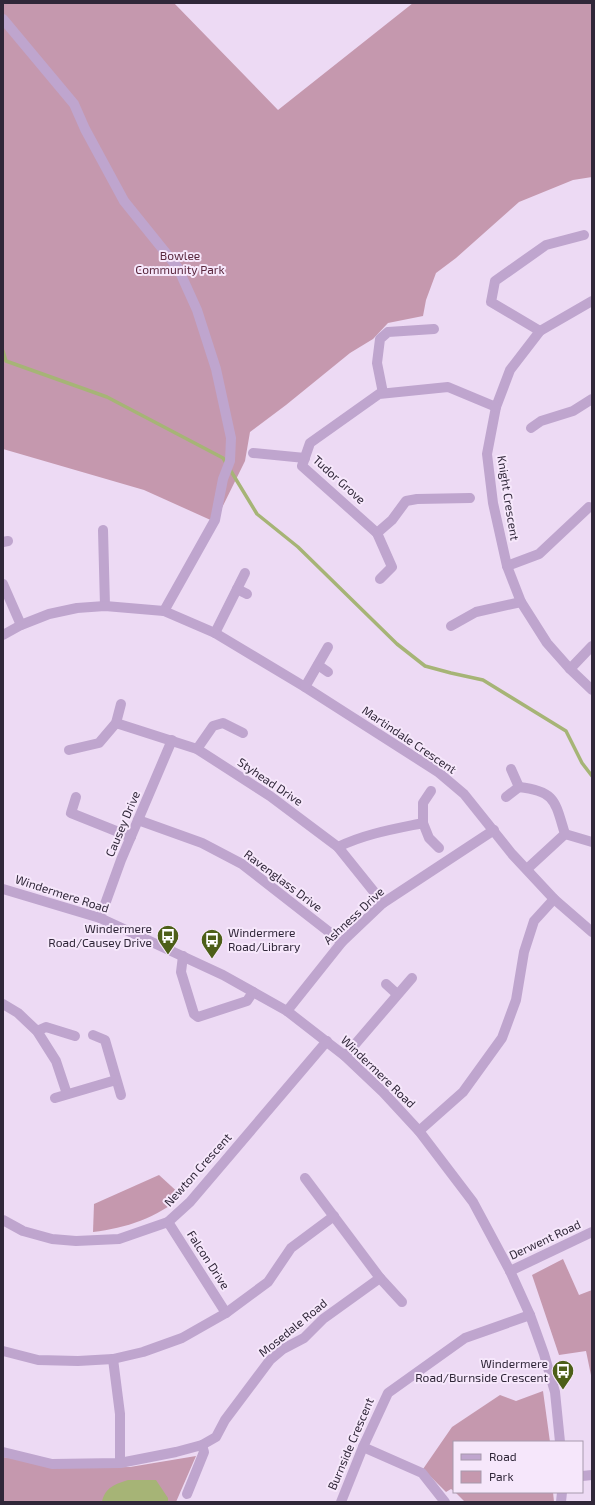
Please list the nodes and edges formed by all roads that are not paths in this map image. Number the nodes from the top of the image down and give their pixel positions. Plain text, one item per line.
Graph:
1 (3, 19) edge
2 (584, 235) dead end
3 (592, 301) edge
4 (434, 329) dead end
5 (540, 330) junction
6 (383, 393) junction
7 (592, 400) edge
8 (496, 407) junction
9 (531, 428) dead end
10 (253, 453) dead end
11 (305, 458) junction
12 (470, 498) dead end
13 (589, 507) dead end
14 (103, 530) dead end
15 (377, 533) junction
16 (506, 566) junction
17 (245, 573) dead end
18 (380, 579) dead end
19 (3, 584) edge
20 (237, 589) junction
21 (247, 594) dead end
22 (521, 602) junction
23 (105, 606) junction
24 (164, 611) junction
25 (21, 625) junction
26 (451, 626) dead end
27 (215, 633) junction
28 (3, 636) edge
29 (592, 646) edge
30 (328, 647) dead end
31 (318, 665) junction
32 (570, 669) junction
33 (328, 672) dead end
34 (305, 687) junction
35 (592, 690) edge
36 (121, 704) dead end
37 (116, 722) junction
38 (243, 733) dead end
39 (172, 740) junction
40 (197, 749) junction
41 (69, 750) dead end
42 (511, 770) dead end
43 (519, 787) junction
44 (431, 791) dead end
45 (506, 797) dead end
46 (76, 798) dead end
47 (138, 820) junction
48 (423, 823) junction
49 (494, 830) junction
50 (565, 834) junction
51 (131, 837) junction
52 (592, 842) edge
53 (338, 847) junction
54 (439, 848) dead end
55 (527, 869) junction
56 (3, 889) edge
57 (554, 899) junction
58 (383, 903) junction
59 (100, 918) junction
60 (592, 932) edge
61 (342, 942) junction
62 (183, 956) junction
63 (412, 978) dead end
64 (386, 984) dead end
65 (253, 992) junction
66 (397, 994) junction
67 (3, 1004) edge
68 (287, 1011) junction
69 (37, 1031) junction
70 (93, 1035) dead end
71 (75, 1036) dead end
72 (327, 1041) junction
73 (345, 1056) junction
74 (116, 1080) junction
75 (67, 1094) junction
76 (121, 1094) dead end
77 (55, 1098) dead end
78 (420, 1131) junction
79 (305, 1178) dead end
80 (334, 1216) junction
81 (3, 1220) edge
82 (168, 1222) junction
83 (592, 1232) edge
84 (510, 1271) junction
85 (380, 1278) junction
86 (402, 1302) dead end
87 (226, 1313) junction
88 (530, 1315) junction
89 (3, 1351) edge
90 (113, 1359) junction
91 (560, 1441) edge
92 (202, 1445) junction
93 (363, 1447) junction
94 (3, 1452) edge
95 (120, 1463) junction
96 (187, 1494) dead end
97 (341, 1502) edge
98 (445, 1502) edge

1 - 24 street
2 - 5 street
3 - 5 street, Knight Crescent
4 - 6 street
5 - 8 street, Knight Crescent
6 - 8 street, Tudor Grove
6 - 11 street, Tudor Grove
7 - 9 street
8 - 16 street, Knight Crescent
10 - 11 street
11 - 15 street, Tudor Grove
12 - 15 street
13 - 16 street
14 - 23 street
15 - 18 street
16 - 22 street, Knight Crescent
17 - 20 street
19 - 25 street
20 - 21 street
20 - 27 street
22 - 26 street
22 - 32 street, Knight Crescent
23 - 24 street, Martindale Crescent
23 - 25 street, Martindale Crescent
24 - 27 street, Martindale Crescent
25 - 28 street, Martindale Crescent
27 - 34 street, Martindale Crescent
29 - 32 street
30 - 31 street
31 - 33 street
31 - 34 street
32 - 35 street, Knight Crescent
34 - 49 street, Martindale Crescent
36 - 37 street
37 - 39 street, Styhead Drive
37 - 41 street
38 - 40 street
39 - 40 street, Styhead Drive
39 - 47 street, Causey Drive
40 - 53 street, Styhead Drive
42 - 43 street
43 - 45 street
43 - 50 street
44 - 48 street
46 - 51 street
47 - 51 street, Causey Drive
47 - 61 street, Ravenglass Drive
48 - 53 street
48 - 54 street
49 - 55 street, Martindale Crescent
49 - 58 street, Ashness Drive
50 - 52 street
50 - 55 street
51 - 59 street, Causey Drive
53 - 58 street, Styhead Drive
55 - 57 street, Martindale Crescent
56 - 59 street, Windermere Road
57 - 60 street, Martindale Crescent
57 - 78 street
58 - 61 street, Ashness Drive
59 - 62 street, Windermere Road
61 - 68 street, Ashness Drive
62 - 65 street, Windermere Road
62 - 65 street
63 - 66 street
64 - 66 street
65 - 68 street, Windermere Road
66 - 73 street
67 - 69 street
68 - 72 street, Windermere Road
69 - 71 street
69 - 75 street
70 - 74 street
72 - 73 street, Windermere Road
72 - 82 street, Newton Crescent
73 - 78 street, Windermere Road
74 - 75 street
74 - 76 street
75 - 77 street
78 - 84 street, Windermere Road
79 - 80 street
80 - 85 street
80 - 87 street
81 - 82 street, Newton Crescent
82 - 87 street, Falcon Drive
83 - 84 street, Derwent Road
84 - 88 street, Windermere Road
85 - 86 street
85 - 92 street, Mosedale Road
87 - 90 street
88 - 91 street, Windermere Road
88 - 93 street, Burnside Crescent
89 - 90 street
90 - 95 street
92 - 95 street, Mosedale Road
92 - 96 street
93 - 97 street, Burnside Crescent
93 - 98 street
94 - 95 street, Mosedale Road

